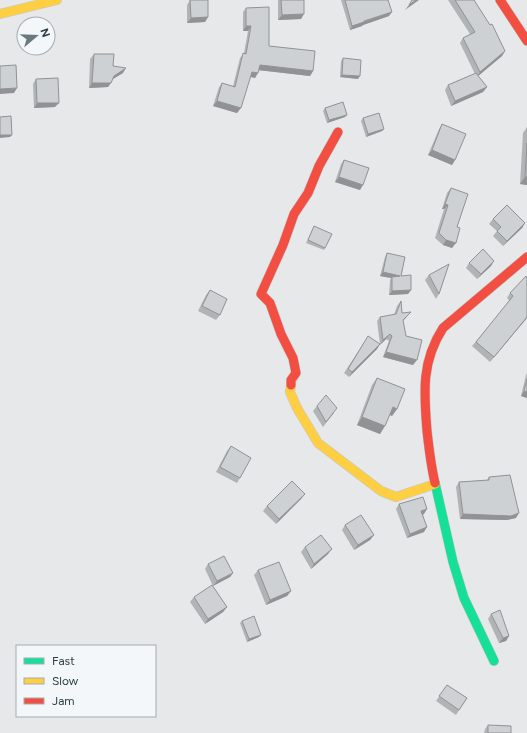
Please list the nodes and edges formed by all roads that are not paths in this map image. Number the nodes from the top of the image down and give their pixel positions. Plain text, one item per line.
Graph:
1 (57, 0) edge
2 (500, 0) edge
3 (0, 14) edge
4 (527, 41) edge
5 (338, 132) dead end
6 (527, 257) edge
7 (435, 484) junction
8 (494, 661) dead end

1 - 3 street
2 - 4 street
5 - 7 street
6 - 7 street
7 - 8 street

